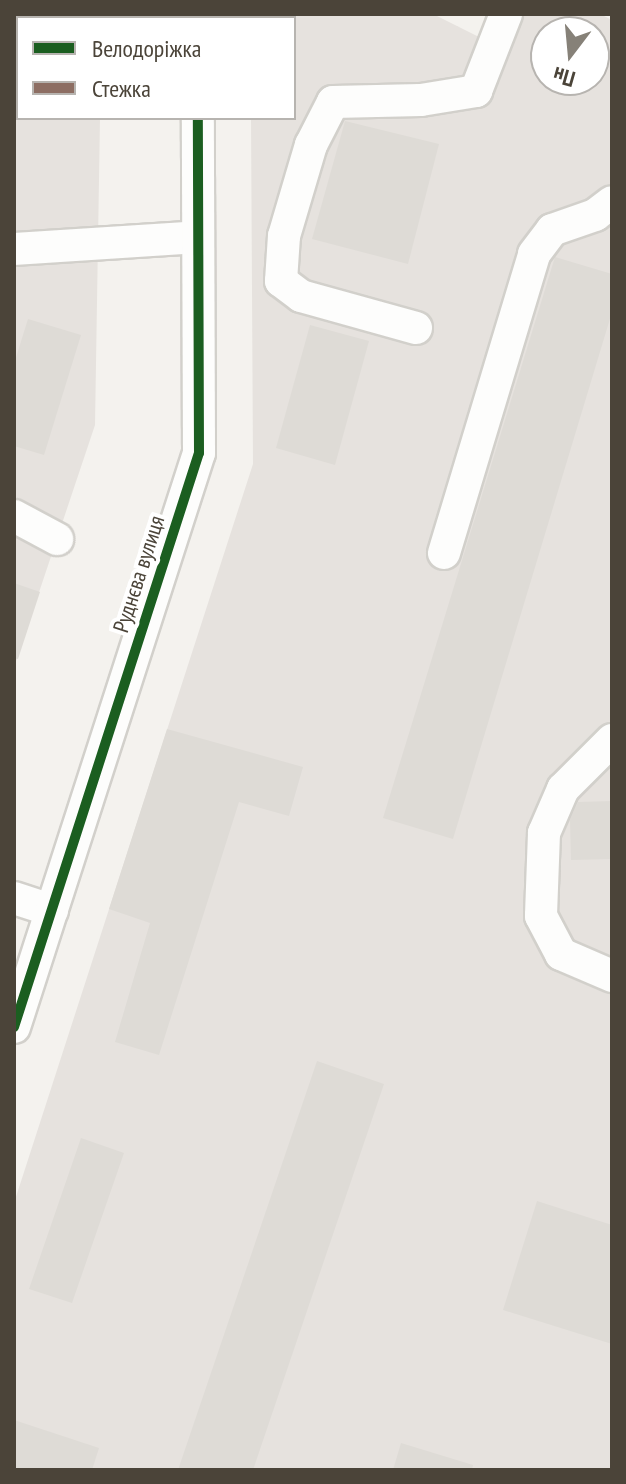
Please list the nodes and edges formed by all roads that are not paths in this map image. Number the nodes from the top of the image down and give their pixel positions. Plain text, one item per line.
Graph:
1 (506, 14) edge
2 (198, 120) edge
3 (612, 202) edge
4 (198, 237) junction
5 (14, 249) edge
6 (416, 328) dead end
7 (14, 516) edge
8 (57, 539) dead end
9 (444, 553) dead end
10 (612, 740) edge
11 (14, 898) edge
12 (52, 910) junction
13 (612, 976) edge
14 (14, 1027) edge

1 - 6 street
2 - 4 street, Руднєва вулиця
3 - 9 street
4 - 5 street
4 - 12 street, Руднєва вулиця
7 - 8 street
10 - 13 street
11 - 12 street
12 - 14 street, Руднєва вулиця

